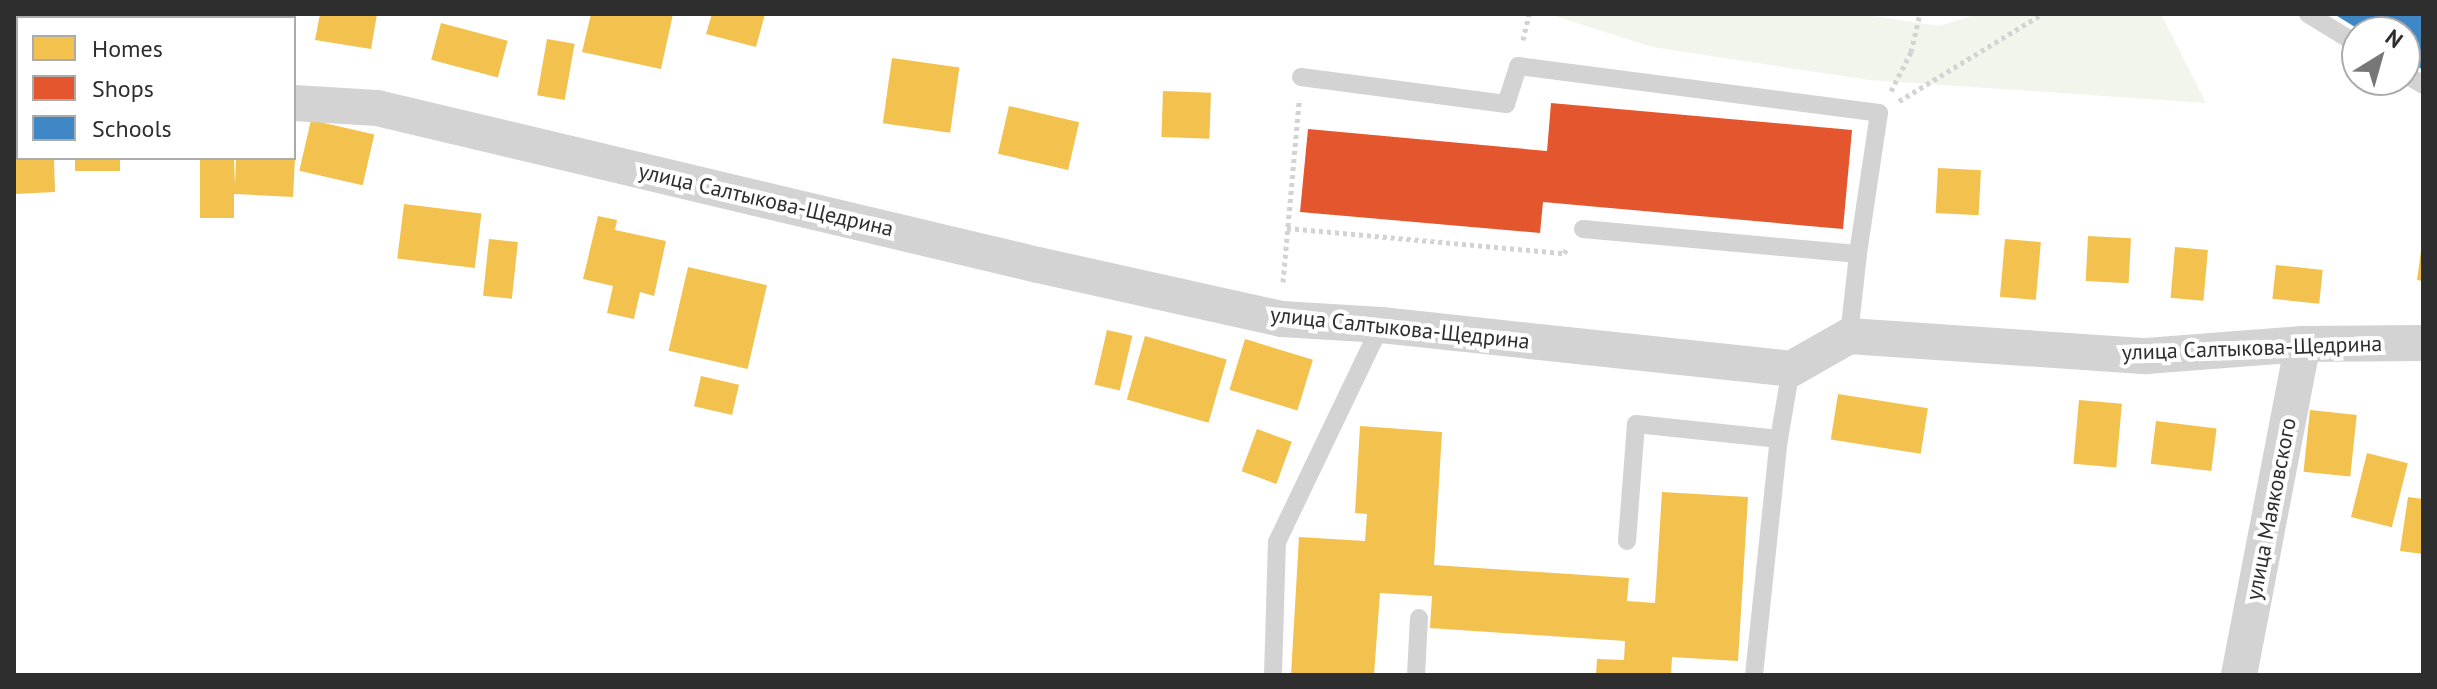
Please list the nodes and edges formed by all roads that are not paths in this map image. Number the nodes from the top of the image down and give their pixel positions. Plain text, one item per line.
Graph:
1 (2308, 14) edge
2 (2341, 34) edge
3 (1301, 77) road end
4 (296, 103) edge
5 (1583, 229) road end
6 (1858, 254) junction
7 (1381, 325) junction
8 (1849, 336) junction
9 (2423, 343) edge
10 (2303, 344) junction
11 (1791, 369) junction
12 (1779, 439) junction
13 (1627, 541) dead end
14 (1419, 618) dead end
15 (1273, 675) edge
16 (1416, 675) edge
17 (1754, 675) edge
18 (2239, 675) edge

1 - 2 lane
3 - 6 lane
4 - 7 street, улица Салтыкова-Щедрина
5 - 6 lane
6 - 8 lane
7 - 11 street, улица Салтыкова-Щедрина
7 - 15 lane
8 - 10 street, улица Салтыкова-Щедрина
8 - 11 street
9 - 10 street, улица Салтыкова-Щедрина
10 - 18 street, улица Маяковского
11 - 12 lane
12 - 13 lane
12 - 17 lane
14 - 16 lane

